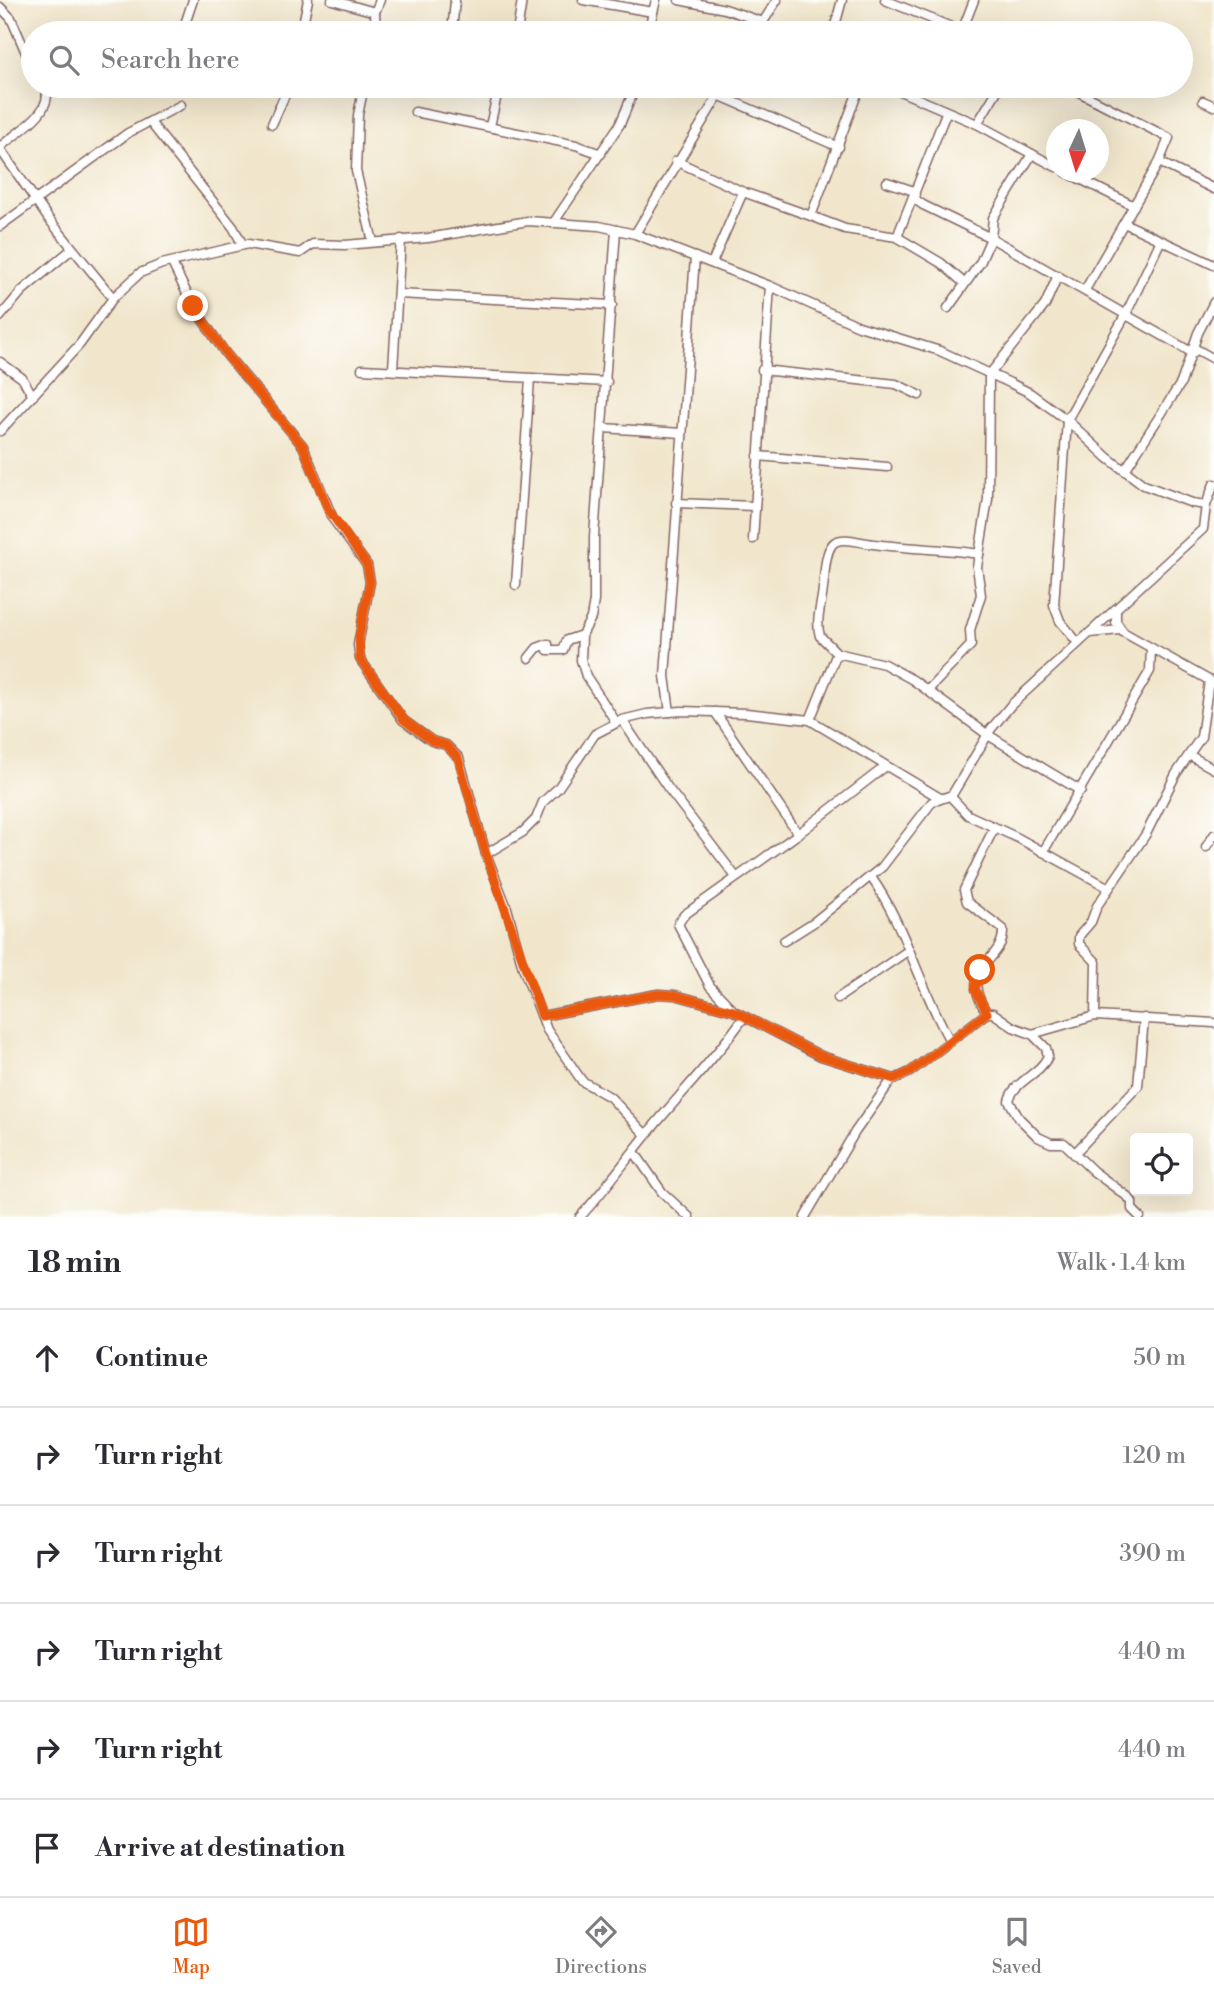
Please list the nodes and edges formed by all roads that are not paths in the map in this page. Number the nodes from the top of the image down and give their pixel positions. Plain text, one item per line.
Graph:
1 (193, 0) edge
2 (308, 0) edge
3 (332, 0) edge
4 (380, 0) edge
5 (455, 0) edge
6 (522, 0) edge
7 (583, 0) edge
8 (656, 0) edge
9 (679, 0) edge
10 (777, 0) edge
11 (842, 0) edge
12 (885, 0) edge
13 (974, 0) edge
14 (0, 7) edge
15 (375, 12) junction
16 (653, 12) junction
17 (187, 21) edge
18 (304, 21) edge
19 (375, 21) edge
20 (453, 21) edge
21 (519, 21) edge
22 (651, 21) edge
23 (746, 21) edge
24 (764, 21) edge
25 (836, 21) edge
26 (937, 21) edge
27 (967, 21) edge
28 (21, 41) edge
29 (48, 98) edge
30 (284, 98) edge
31 (361, 98) edge
32 (496, 98) edge
33 (631, 98) edge
34 (716, 98) edge
35 (725, 98) edge
36 (856, 98) edge
37 (914, 98) edge
38 (993, 98) edge
39 (1091, 98) edge
40 (1203, 101) dead end
41 (181, 105) dead end
42 (1214, 106) edge
43 (415, 112) dead end
44 (946, 113) junction
45 (150, 122) junction
46 (272, 124) dead end
47 (977, 124) junction
48 (490, 126) junction
49 (839, 147) junction
50 (0, 148) edge
51 (601, 154) junction
52 (1032, 154) junction
53 (676, 162) junction
54 (1046, 162) edge
55 (1158, 162) junction
56 (887, 182) dead end
57 (1086, 182) edge
58 (1214, 188) edge
59 (914, 191) junction
60 (743, 192) junction
61 (36, 201) junction
62 (1134, 206) junction
63 (811, 216) junction
64 (554, 222) junction
65 (1124, 223) junction
66 (0, 226) edge
67 (616, 230) junction
68 (635, 234) junction
69 (897, 237) junction
70 (991, 238) junction
71 (401, 239) junction
72 (373, 242) junction
73 (1160, 242) junction
74 (243, 245) junction
75 (72, 249) junction
76 (695, 257) junction
77 (172, 263) junction
78 (712, 263) junction
79 (1214, 265) edge
80 (1058, 275) junction
81 (964, 284) junction
82 (769, 286) junction
83 (1085, 290) junction
84 (398, 294) junction
85 (113, 298) junction
86 (1214, 302) edge
87 (612, 305) junction
88 (948, 307) dead end
89 (1126, 314) junction
90 (0, 317) edge
91 (1194, 351) junction
92 (1214, 359) edge
93 (0, 362) edge
94 (362, 369) dead end
95 (393, 369) junction
96 (762, 370) junction
97 (989, 375) junction
98 (530, 379) junction
99 (607, 382) junction
100 (919, 395) dead end
101 (33, 397) junction
102 (1067, 420) junction
103 (603, 428) junction
104 (0, 430) edge
105 (682, 433) junction
106 (758, 456) junction
107 (887, 467) dead end
108 (1125, 470) junction
109 (1214, 484) edge
110 (676, 503) junction
111 (1206, 505) junction
112 (754, 506) junction
113 (752, 539) dead end
114 (979, 554) junction
115 (516, 585) dead end
116 (1115, 609) junction
117 (1121, 630) junction
118 (1090, 633) junction
119 (582, 635) junction
120 (1078, 643) junction
121 (1151, 648) junction
122 (837, 653) junction
123 (529, 658) dead end
124 (1211, 682) edge
125 (928, 690) junction
126 (670, 712) junction
127 (715, 712) junction
128 (810, 720) junction
129 (619, 721) junction
130 (988, 735) junction
131 (1189, 755) junction
132 (886, 766) junction
133 (1214, 769) edge
134 (1081, 791) junction
135 (950, 796) junction
136 (940, 797) junction
137 (994, 828) junction
138 (799, 834) junction
139 (1214, 835) edge
140 (1206, 847) dead end
141 (1043, 852) junction
142 (486, 854) junction
143 (736, 877) junction
144 (871, 877) junction
145 (1109, 888) junction
146 (785, 941) dead end
147 (909, 950) junction
148 (838, 998) dead end
149 (734, 1011) junction
150 (987, 1013) junction
151 (542, 1016) junction
152 (1096, 1016) junction
153 (744, 1017) junction
154 (1144, 1018) junction
155 (1214, 1023) edge
156 (1032, 1034) junction
157 (950, 1041) junction
158 (894, 1079) junction
159 (646, 1135) junction
160 (635, 1153) junction
161 (1074, 1154) junction
162 (580, 1217) edge
163 (689, 1217) edge
164 (805, 1217) edge
165 (1140, 1217) edge

1 - 17 street
2 - 18 street
3 - 15 street
4 - 15 street
5 - 20 street
6 - 21 street
7 - 16 street
8 - 16 street
9 - 23 street
10 - 24 street
11 - 25 street
12 - 26 street
13 - 27 street
14 - 28 street
15 - 19 street
16 - 22 street
29 - 50 street
30 - 46 street
31 - 72 street
32 - 48 street
33 - 51 street
34 - 53 street
35 - 49 street
36 - 49 street
37 - 44 street
38 - 47 street
39 - 55 street
40 - 42 street
41 - 45 street
43 - 48 street
44 - 47 street
44 - 59 street
45 - 61 street
45 - 74 street
47 - 52 street
48 - 51 street
49 - 63 street
50 - 61 street
51 - 64 street
52 - 54 street
52 - 70 street
53 - 60 street
53 - 68 street
55 - 58 street
55 - 62 street
56 - 59 street
57 - 62 street
59 - 69 street
59 - 70 street
60 - 63 street
60 - 78 street
61 - 66 street
61 - 75 street
62 - 65 street
63 - 69 street
64 - 67 street
64 - 71 street
65 - 73 street
65 - 83 street
67 - 68 street
67 - 87 street
68 - 76 street
69 - 81 street
70 - 80 street
70 - 81 street
71 - 72 street
71 - 84 street
72 - 74 street
73 - 79 street
73 - 89 street
74 - 77 street
75 - 85 street
75 - 90 street
76 - 78 street
76 - 105 street
77 - 85 street
77 - 142 street
78 - 82 street
80 - 83 street
80 - 97 street
81 - 88 street
82 - 96 street
82 - 97 street
83 - 89 street
84 - 87 street
84 - 95 street
85 - 101 street
86 - 91 street
87 - 99 street
89 - 91 street
89 - 102 street
91 - 92 street
91 - 108 street
93 - 101 street
94 - 95 street
95 - 98 street
96 - 100 street
96 - 106 street
97 - 102 street
97 - 114 street
98 - 99 street
98 - 115 street
99 - 103 street
101 - 104 street
102 - 108 street
102 - 120 street
103 - 105 street
103 - 119 street
105 - 110 street
106 - 107 street
106 - 112 street
108 - 111 street
109 - 111 street
110 - 112 street
110 - 126 street
111 - 116 street
112 - 113 street
114 - 122 street
114 - 125 street
116 - 117 street
116 - 118 street
117 - 118 street
117 - 121 street
118 - 120 street
119 - 123 street
119 - 129 street
120 - 130 street
121 - 124 street
121 - 134 street
122 - 125 street
122 - 128 street
124 - 131 street
125 - 130 street
126 - 127 street
126 - 129 street
127 - 128 street
127 - 138 street
128 - 132 street
129 - 142 street
129 - 143 street
130 - 134 street
130 - 135 street
131 - 133 street
131 - 145 street
132 - 136 street
132 - 138 street
134 - 141 street
135 - 136 street
135 - 137 street
136 - 144 street
137 - 141 street
137 - 150 street
138 - 143 street
139 - 140 street
141 - 145 street
142 - 151 street
143 - 149 street
144 - 146 street
144 - 147 street
145 - 152 street
147 - 148 street
147 - 157 street
149 - 151 street
149 - 153 street
150 - 156 street
150 - 157 street
151 - 159 street
152 - 154 street
152 - 156 street
153 - 158 street
153 - 159 street
154 - 155 street
154 - 161 street
156 - 161 street
157 - 158 street
158 - 164 street
159 - 160 street
160 - 162 street
160 - 163 street
161 - 165 street

